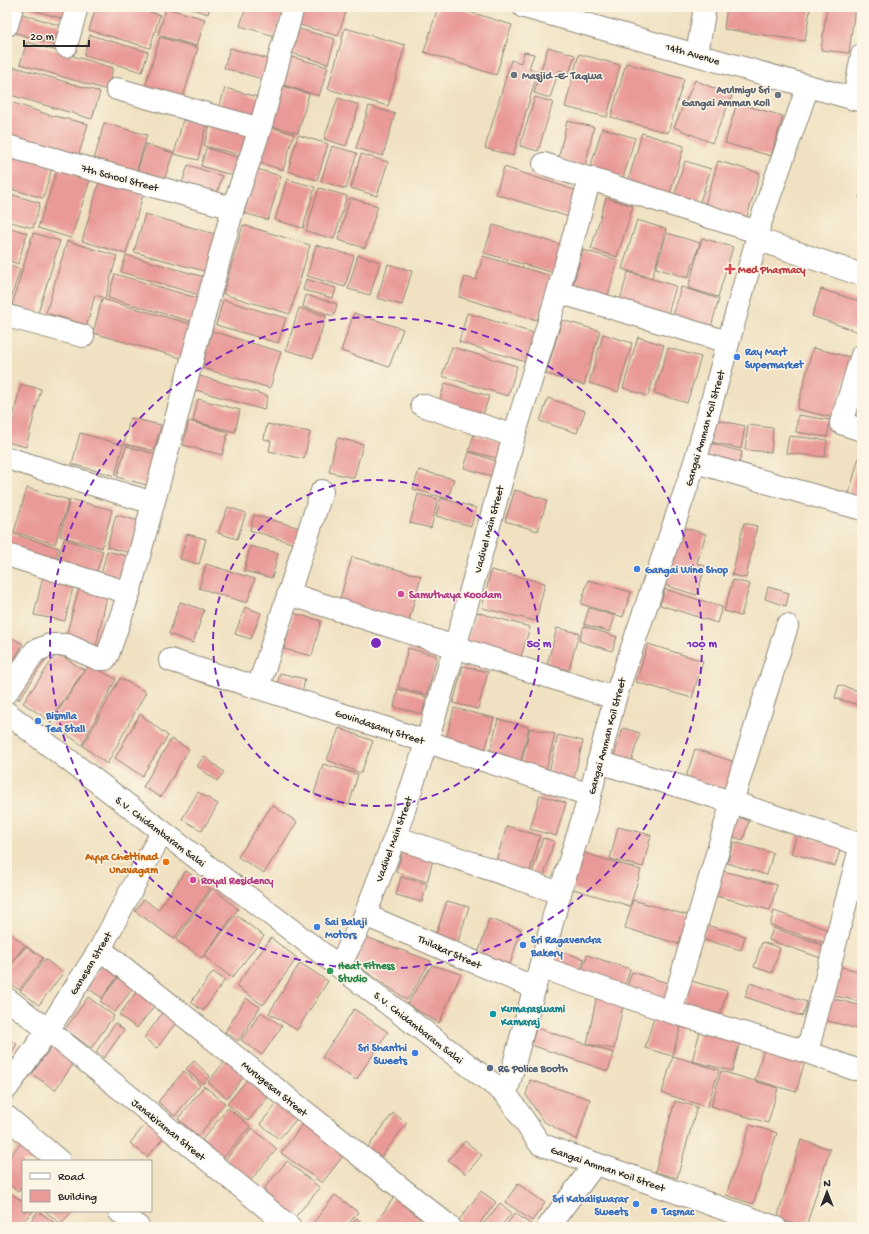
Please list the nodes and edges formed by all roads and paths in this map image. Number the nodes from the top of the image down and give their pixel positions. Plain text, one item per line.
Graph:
1 (12, 7) edge
2 (77, 7) edge
3 (293, 7) edge
4 (524, 7) edge
5 (705, 7) edge
6 (7, 25) edge
7 (66, 46) dead end
8 (697, 54) junction
9 (862, 55) edge
10 (808, 86) junction
11 (118, 89) dead end
12 (858, 100) edge
13 (260, 129) junction
14 (7, 146) edge
15 (544, 164) dead end
16 (590, 178) junction
17 (233, 208) junction
18 (757, 235) junction
19 (862, 275) edge
20 (558, 292) junction
21 (7, 316) edge
22 (83, 336) dead end
23 (728, 342) junction
24 (862, 355) edge
25 (422, 405) dead end
26 (862, 430) edge
27 (514, 436) junction
28 (7, 458) edge
29 (695, 462) junction
30 (322, 491) dead end
31 (154, 502) junction
32 (862, 509) edge
33 (7, 555) edge
34 (129, 593) junction
35 (290, 594) junction
36 (787, 626) dead end
37 (455, 647) junction
38 (170, 660) dead end
39 (258, 688) junction
40 (7, 692) edge
41 (615, 698) junction
42 (7, 713) edge
43 (427, 741) junction
44 (598, 762) junction
45 (590, 795) junction
46 (732, 802) junction
47 (162, 832) junction
48 (395, 837) junction
49 (861, 843) edge
50 (560, 893) junction
51 (365, 915) junction
52 (100, 949) junction
53 (340, 965) junction
54 (540, 966) junction
55 (535, 988) junction
56 (7, 999) edge
57 (671, 1012) junction
58 (48, 1030) junction
59 (807, 1052) junction
60 (854, 1069) dead end
61 (7, 1088) edge
62 (506, 1094) junction
63 (7, 1117) edge
64 (58, 1160) edge
65 (595, 1164) junction
66 (120, 1212) edge
67 (138, 1227) edge
68 (290, 1227) edge
69 (450, 1227) edge
70 (548, 1227) edge
71 (775, 1227) edge

1 - 6 street
2 - 7 street
3 - 13 street
4 - 8 street, 14th Avenue
5 - 8 street
8 - 10 street, 14th Avenue
9 - 12 street
10 - 12 street, 14th Avenue
10 - 18 street, Gangai Amman Koil Street
11 - 13 street
13 - 17 street
14 - 17 street, 7th School Street
15 - 16 street
16 - 18 street
16 - 20 street, Vadivel Main Street
17 - 31 street
18 - 19 street
18 - 23 street, Gangai Amman Koil Street
20 - 23 street
20 - 27 street, Vadivel Main Street
21 - 22 street
23 - 29 street, Gangai Amman Koil Street
24 - 26 street
25 - 27 street
27 - 37 street, Vadivel Main Street
28 - 31 street
29 - 32 street
29 - 41 street, Gangai Amman Koil Street
30 - 35 street
31 - 34 street
33 - 34 street
34 - 40 street
35 - 37 street
35 - 39 street
36 - 46 street
37 - 41 street
37 - 43 street, Vadivel Main Street
38 - 39 street, Govindasamy Street
39 - 43 street, Govindasamy Street
41 - 44 street, Gangai Amman Koil Street
42 - 47 street, S.V. Chidambaram Salai
43 - 45 street, Govindasamy Street
43 - 48 street, Vadivel Main Street
44 - 45 street, Gangai Amman Koil Street
44 - 46 street
45 - 50 street, Gangai Amman Koil Street
46 - 49 street
46 - 57 street
47 - 52 street, Ganesan Street
47 - 53 street, S.V. Chidambaram Salai
48 - 50 street
48 - 51 street, Vadivel Main Street
49 - 59 street
50 - 54 street, Gangai Amman Koil Street
51 - 53 street, Vadivel Main Street
51 - 55 street, Thilakar Street
52 - 58 street, Ganesan Street
52 - 69 street, Murugesan Street
53 - 62 street, S.V. Chidambaram Salai
54 - 55 street, Gangai Amman Koil Street
54 - 57 street
55 - 62 street, Gangai Amman Koil Street
56 - 58 street, Janakiraman Street
57 - 59 street
58 - 61 street, Ganesan Street
58 - 68 street, Janakiraman Street
59 - 60 street
62 - 65 street, Gangai Amman Koil Street
63 - 64 street
65 - 70 street
65 - 71 street, Gangai Amman Koil Street
66 - 67 street

